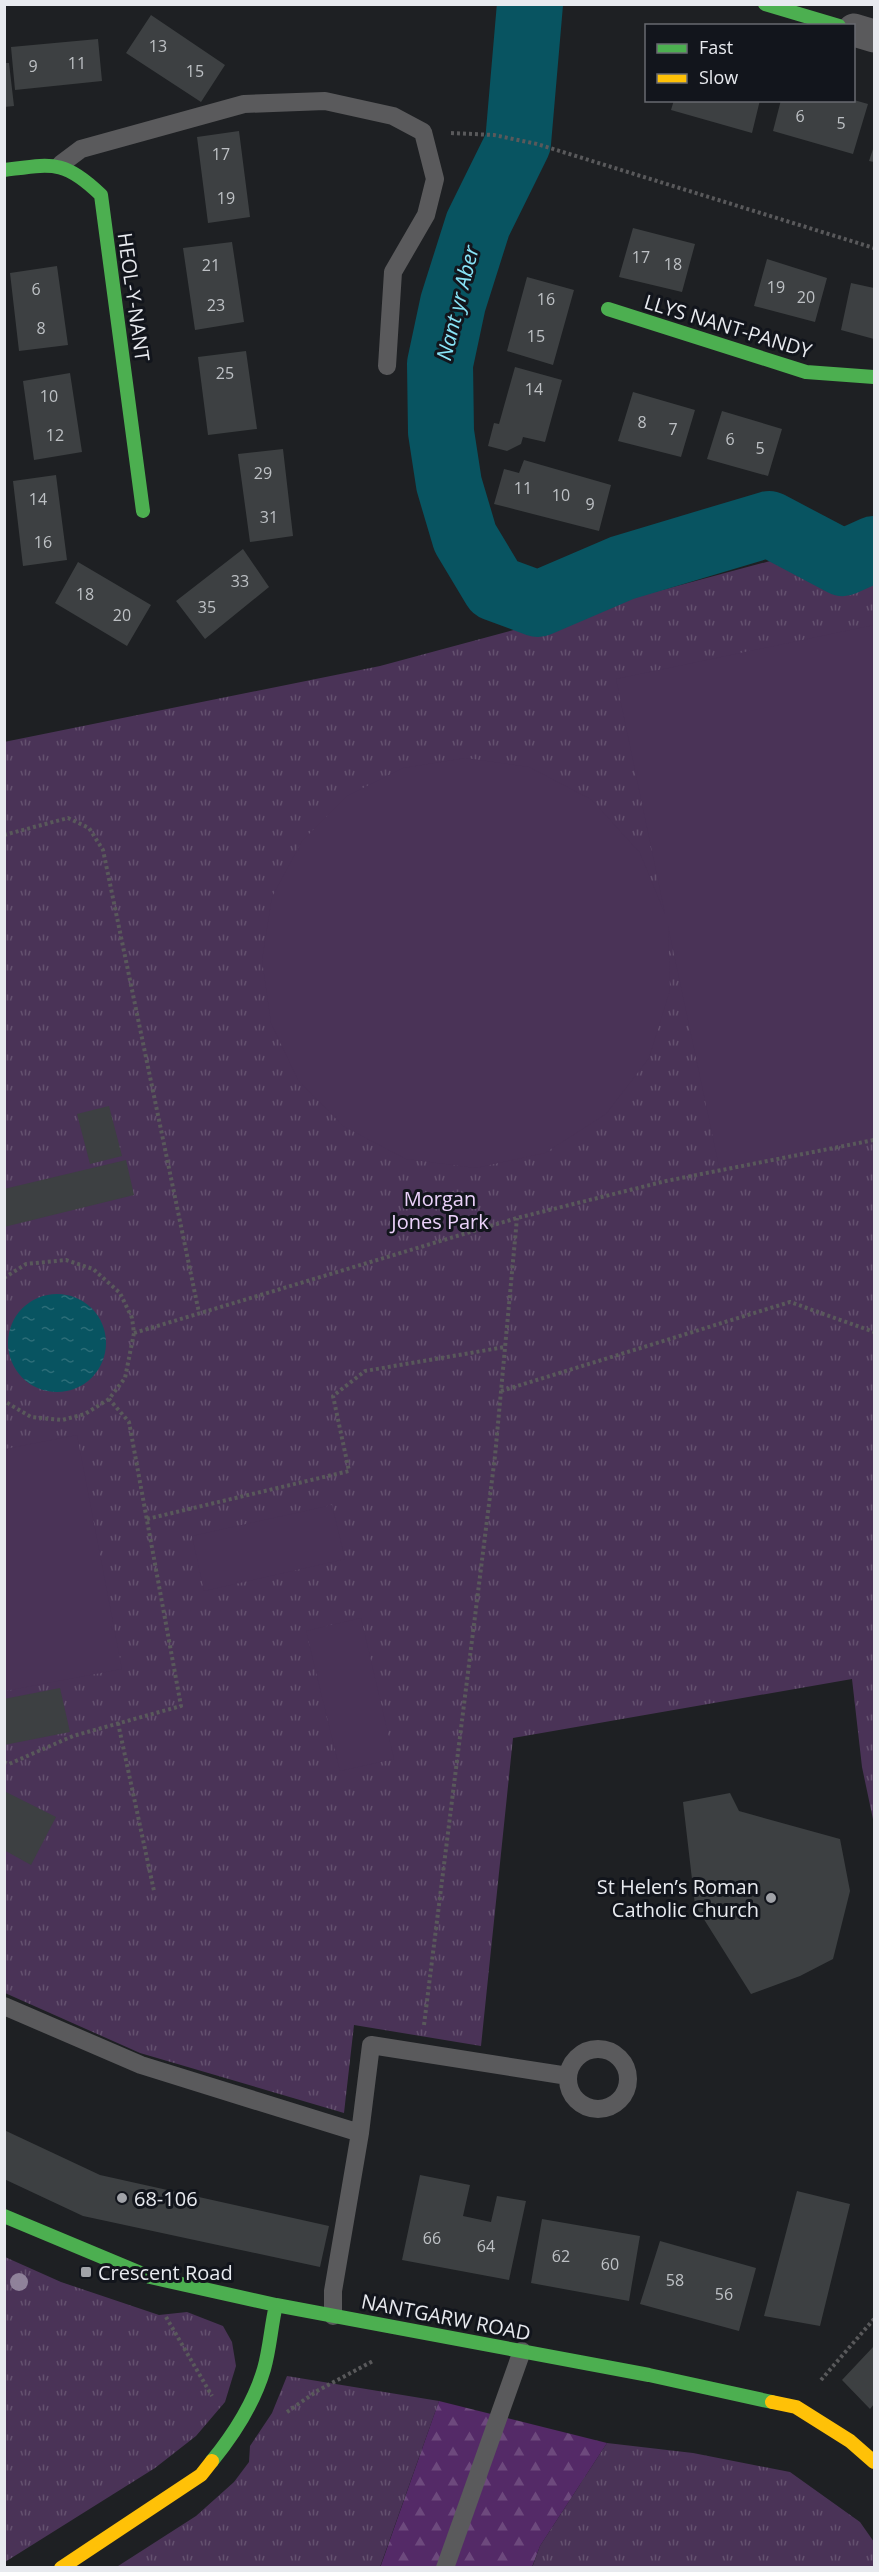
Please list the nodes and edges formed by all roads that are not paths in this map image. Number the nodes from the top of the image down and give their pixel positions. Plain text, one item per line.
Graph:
1 (765, 4) edge
2 (832, 24) edge
3 (855, 30) edge
4 (874, 36) edge
5 (62, 164) junction
6 (4, 170) edge
7 (608, 309) dead end
8 (387, 366) dead end
9 (874, 377) edge
10 (142, 511) dead end
11 (4, 2006) edge
12 (568, 2076) dead end
13 (360, 2133) junction
14 (4, 2216) edge
15 (276, 2305) junction
16 (333, 2316) junction
17 (522, 2351) junction
18 (874, 2462) edge
19 (61, 2568) edge
20 (445, 2568) edge

1 - 2 street
3 - 4 street
5 - 6 street
5 - 8 lane
5 - 10 street, HEOL-Y-NANT
7 - 9 street, LLYS NANT-PANDY
11 - 13 lane
12 - 13 lane
13 - 16 lane
14 - 15 street, NANTGARW ROAD
15 - 16 street, NANTGARW ROAD
15 - 19 street
16 - 17 street, NANTGARW ROAD
17 - 18 street, NANTGARW ROAD
17 - 20 lane

